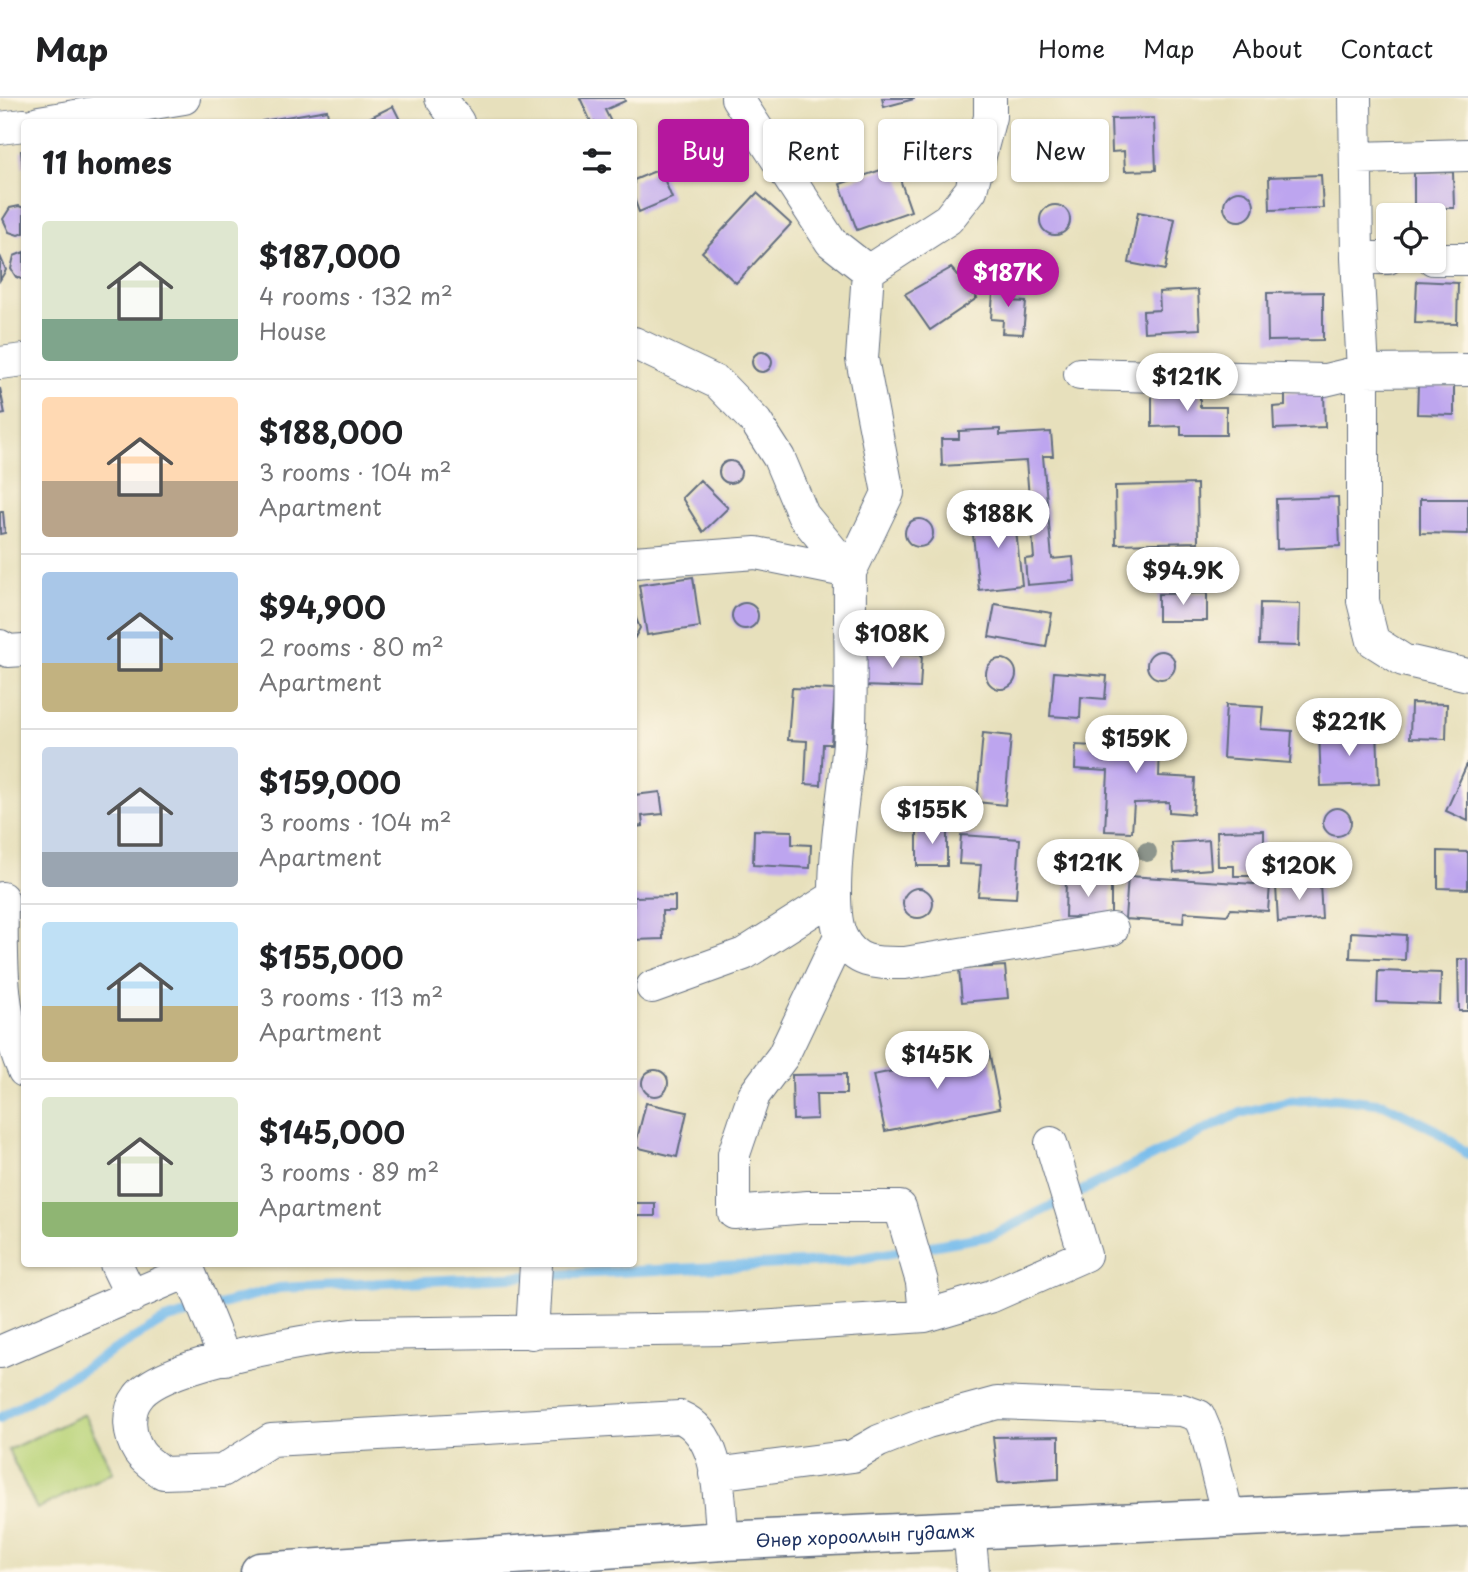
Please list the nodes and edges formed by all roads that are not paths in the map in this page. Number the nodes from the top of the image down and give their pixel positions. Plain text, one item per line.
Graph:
1 (184, 98) edge
2 (441, 98) edge
3 (737, 98) edge
4 (990, 98) edge
5 (1355, 98) edge
6 (57, 119) edge
7 (456, 119) edge
8 (21, 125) edge
9 (0, 128) edge
10 (1468, 155) edge
11 (1357, 158) junction
12 (1372, 258) edge
13 (1446, 259) edge
14 (1468, 259) edge
15 (868, 271) junction
16 (637, 344) edge
17 (21, 360) edge
18 (0, 363) edge
19 (1468, 370) edge
20 (1363, 371) junction
21 (1080, 374) dead end
22 (637, 562) edge
23 (850, 572) junction
24 (0, 646) edge
25 (21, 650) edge
26 (1468, 674) edge
27 (835, 896) junction
28 (2, 898) dead end
29 (1112, 929) dead end
30 (840, 936) junction
31 (652, 987) dead end
32 (21, 1064) edge
33 (1051, 1143) dead end
34 (117, 1267) edge
35 (536, 1267) edge
36 (132, 1297) junction
37 (925, 1316) junction
38 (534, 1318) junction
39 (220, 1347) junction
40 (0, 1352) edge
41 (715, 1474) junction
42 (1468, 1507) edge
43 (1228, 1520) junction
44 (969, 1529) junction
45 (723, 1541) junction
46 (260, 1572) edge
47 (973, 1572) edge

1 - 6 street
2 - 7 street
3 - 15 street
4 - 15 street
5 - 11 street
8 - 9 street
10 - 11 street
11 - 12 street
12 - 20 street
13 - 14 street
15 - 23 street
16 - 23 street
17 - 18 street
19 - 20 street
20 - 21 street
20 - 26 street
22 - 23 street
23 - 27 street
24 - 25 street
27 - 30 street
27 - 31 street
28 - 32 street
29 - 30 street
30 - 37 street
33 - 37 street
34 - 36 street
35 - 38 street
36 - 39 street
36 - 40 street
37 - 38 street
38 - 39 street
39 - 41 street
41 - 43 street
41 - 45 street
42 - 43 main road, Өнөр хорооллын гудамж
43 - 44 main road, Өнөр хорооллын гудамж
44 - 45 main road, Өнөр хорооллын гудамж
44 - 47 street
45 - 46 main road, Өнөр хорооллын гудамж

